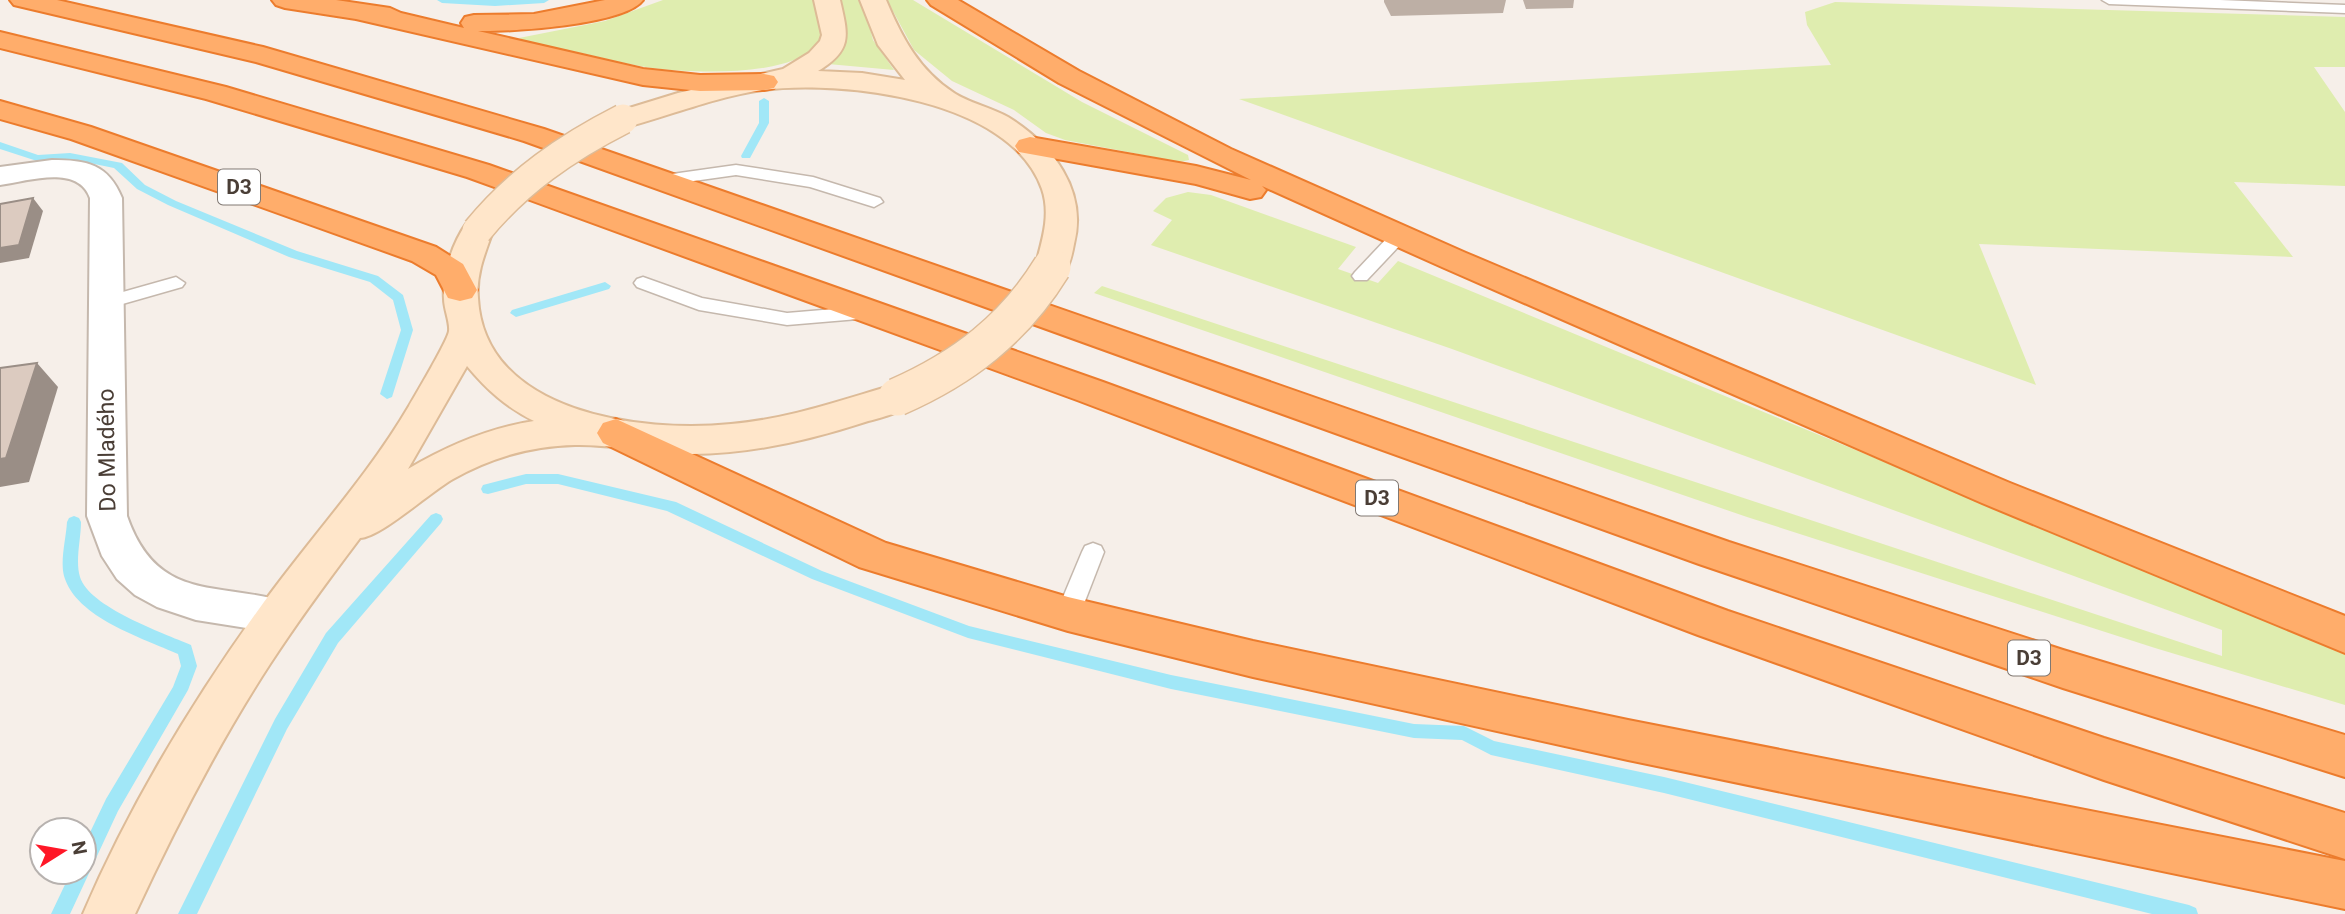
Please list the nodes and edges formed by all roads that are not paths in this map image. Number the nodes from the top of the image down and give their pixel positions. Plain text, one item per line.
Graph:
1 (23, 0) edge
2 (285, 0) edge
3 (630, 0) edge
4 (827, 0) edge
5 (873, 0) edge
6 (940, 0) edge
7 (2109, 0) edge
8 (2345, 9) edge
9 (365, 13) junction
10 (0, 40) edge
11 (764, 82) junction
12 (951, 102) junction
13 (0, 110) edge
14 (1030, 146) junction
15 (0, 176) edge
16 (664, 180) junction
17 (874, 202) dead end
18 (1395, 240) junction
19 (1454, 260) junction
20 (1361, 276) dead end
21 (177, 283) dead end
22 (643, 283) dead end
23 (460, 290) junction
24 (105, 303) junction
25 (870, 312) junction
26 (466, 332) junction
27 (616, 433) junction
28 (1093, 552) dead end
29 (325, 553) junction
30 (1068, 614) junction
31 (278, 616) junction
32 (2345, 635) edge
33 (2345, 756) edge
34 (2345, 836) edge
35 (2345, 885) edge
36 (109, 914) edge

1 - 16 highway, D3
2 - 9 highway
3 - 9 highway
4 - 11 main road
5 - 12 main road
6 - 19 highway
7 - 8 lane
9 - 11 highway
10 - 25 highway, D3
11 - 12 main road
11 - 23 main road, bridge
12 - 14 main road
13 - 23 highway, D3
14 - 18 highway
14 - 27 main road, bridge
15 - 24 street, Do Mladého
16 - 17 lane
16 - 33 highway, D3
18 - 19 highway
18 - 20 lane
19 - 32 highway
21 - 24 lane
22 - 25 lane
23 - 26 main road
24 - 31 street, Do Mladého
25 - 34 highway, D3
26 - 27 main road
26 - 29 main road
27 - 29 main road
27 - 30 highway
28 - 30 lane
29 - 31 main road
30 - 35 highway
31 - 36 main road

